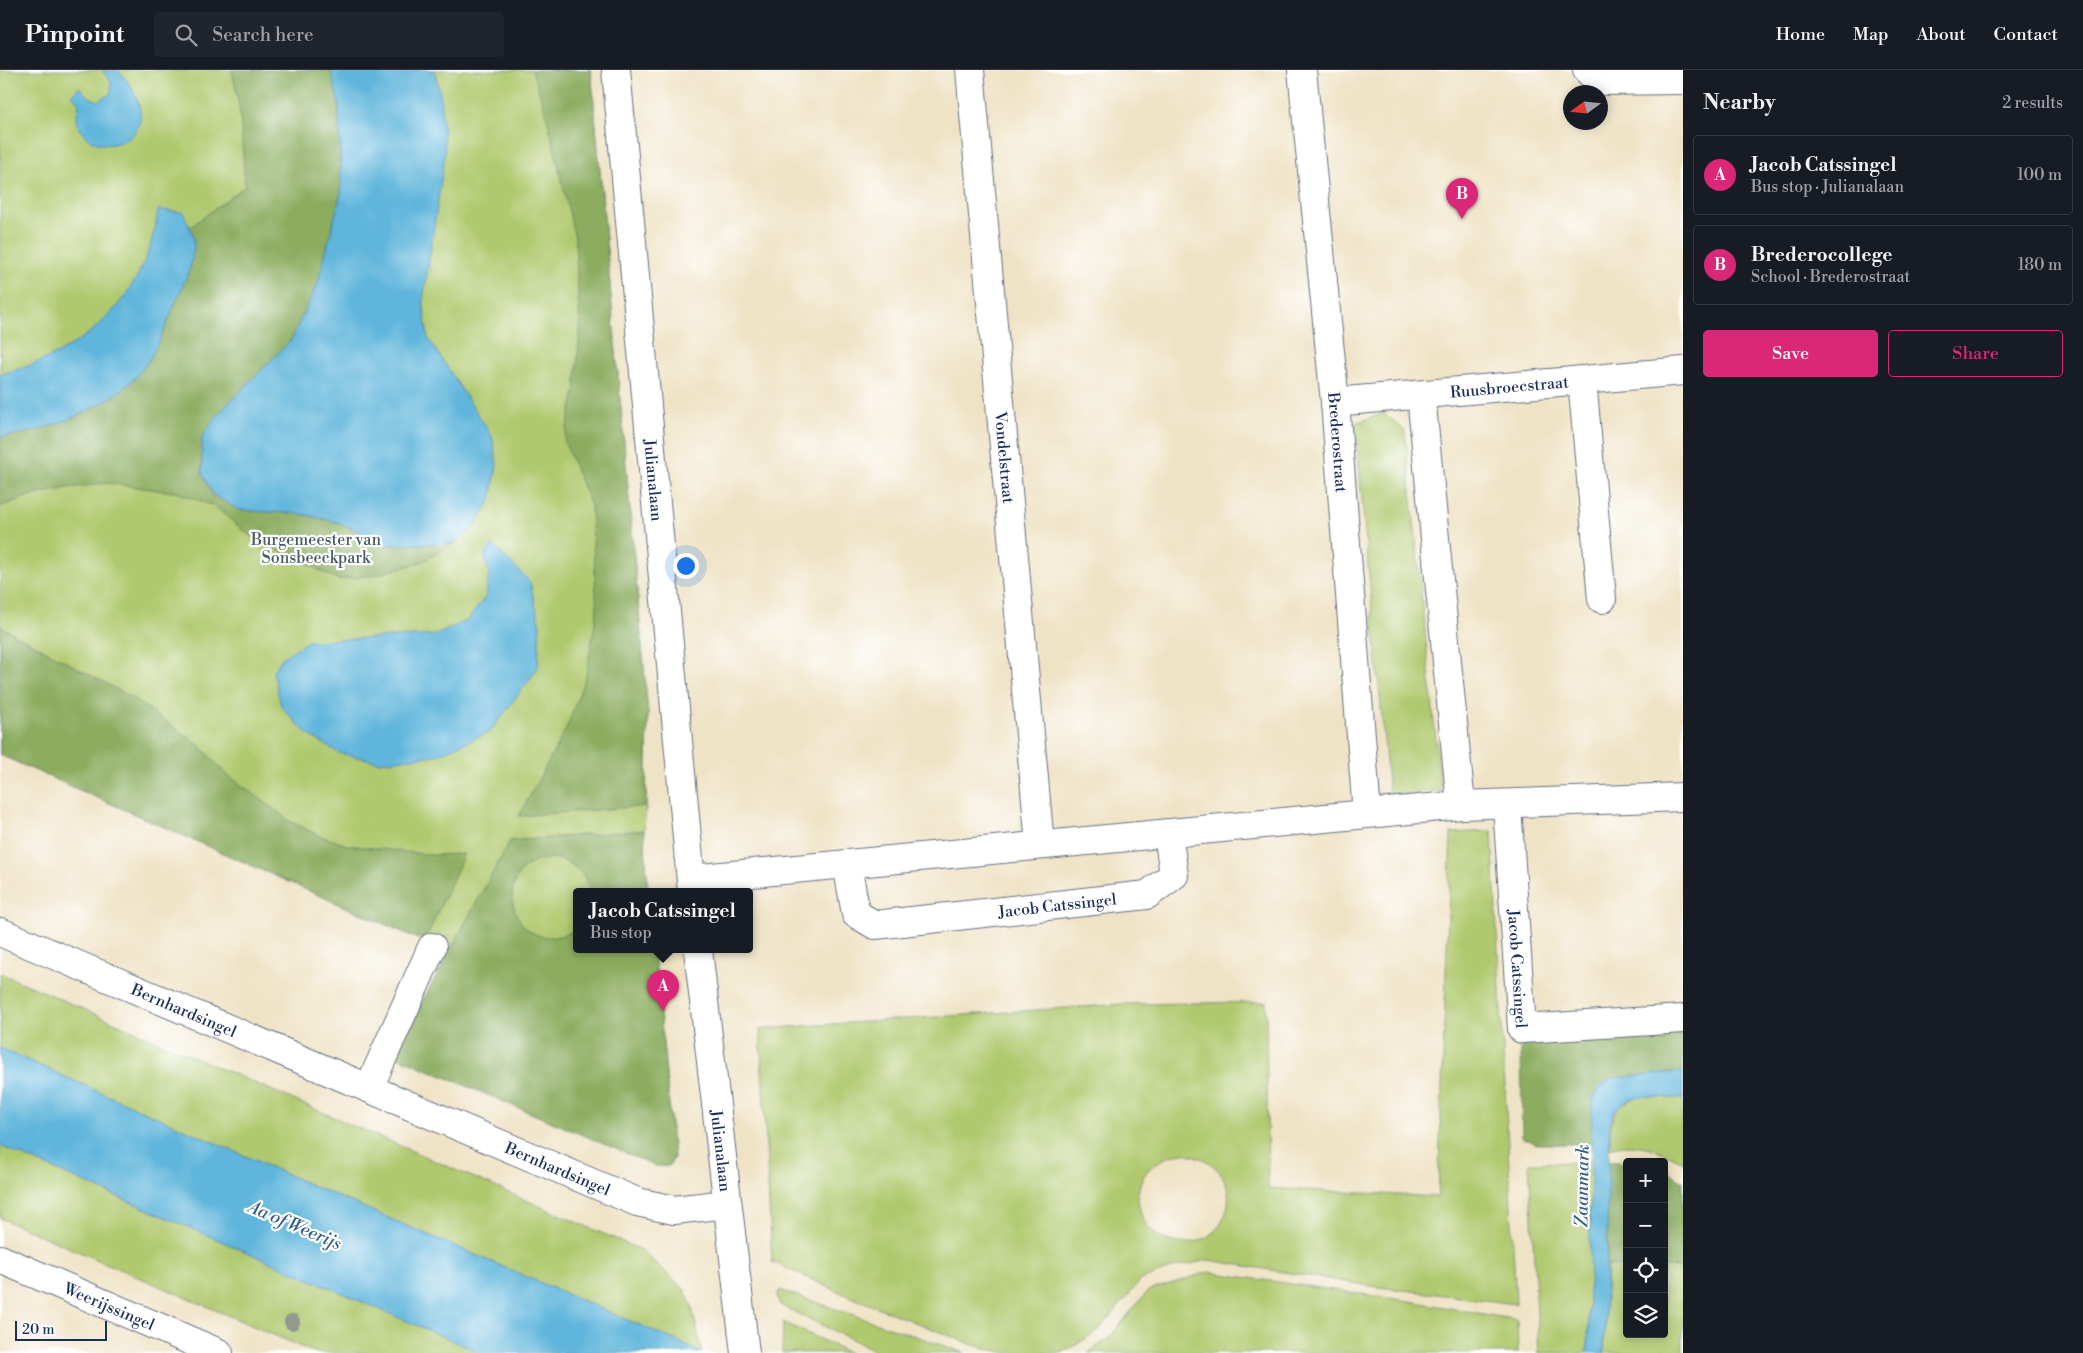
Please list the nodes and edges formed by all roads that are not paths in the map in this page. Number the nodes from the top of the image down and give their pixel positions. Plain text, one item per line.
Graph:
1 (616, 70) edge
2 (970, 70) edge
3 (1302, 70) edge
4 (1587, 70) edge
5 (1683, 80) edge
6 (1683, 371) edge
7 (1582, 380) junction
8 (1421, 395) junction
9 (1334, 402) junction
10 (1602, 599) dead end
11 (1683, 796) edge
12 (1461, 805) junction
13 (1507, 805) junction
14 (1366, 814) junction
15 (1168, 833) junction
16 (1040, 845) junction
17 (847, 864) junction
18 (692, 886) edge
19 (0, 932) edge
20 (432, 948) dead end
21 (698, 953) edge
22 (1683, 1019) edge
23 (369, 1088) junction
24 (727, 1204) junction
25 (0, 1259) edge
26 (219, 1353) edge
27 (745, 1353) edge

1 - 18 street, Julianalaan
2 - 16 street, Vondelstraat
3 - 9 street, Brederostraat
4 - 5 street
6 - 7 street, Ruusbroecstraat
7 - 8 street, Ruusbroecstraat
7 - 10 street
8 - 9 street, Ruusbroecstraat
8 - 12 street
9 - 14 street, Brederostraat
11 - 13 street
12 - 13 street
12 - 14 street
13 - 22 street, Jacob Catssingel
14 - 15 street
15 - 16 street
15 - 17 street, Jacob Catssingel
16 - 17 street
17 - 18 street
19 - 23 street, Bernhardsingel
20 - 23 street
21 - 24 street, Julianalaan
23 - 24 street, Bernhardsingel
24 - 27 street, Julianalaan
25 - 26 street, Weerijssingel

